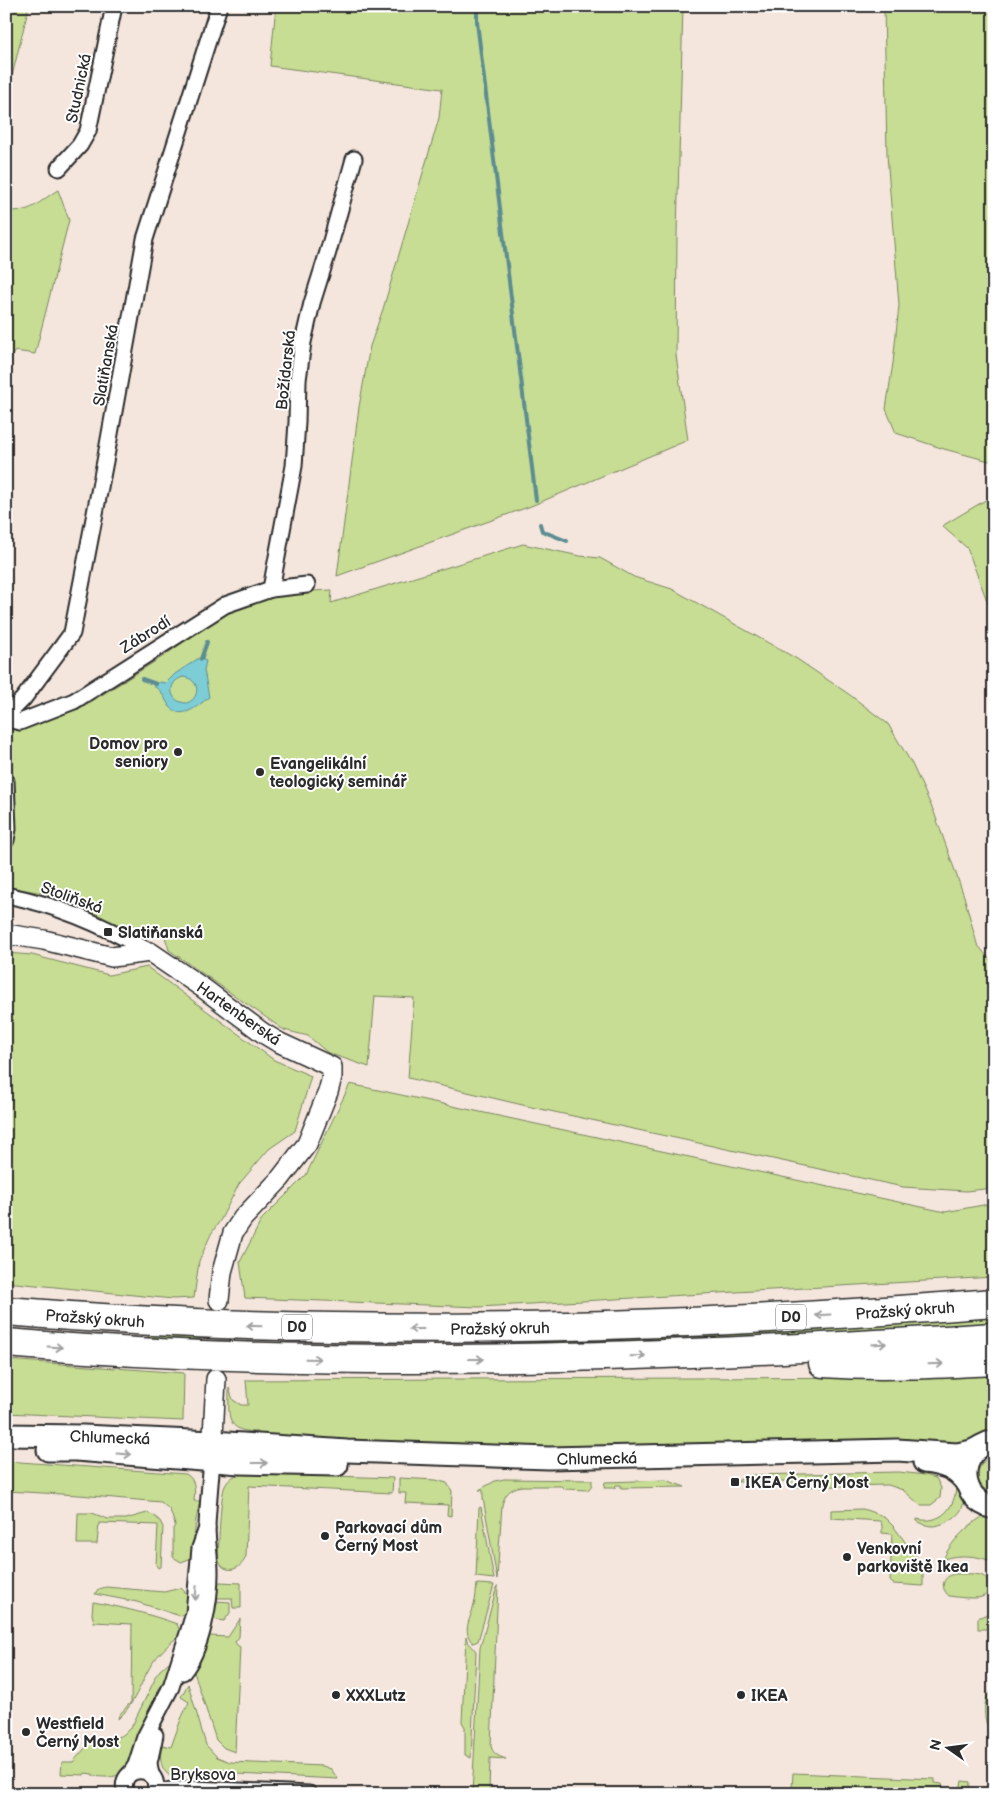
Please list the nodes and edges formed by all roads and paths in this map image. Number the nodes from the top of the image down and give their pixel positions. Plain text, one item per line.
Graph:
1 (114, 6) edge
2 (219, 6) edge
3 (354, 159) dead end
4 (60, 168) dead end
5 (306, 585) dead end
6 (272, 589) junction
7 (6, 718) edge
8 (6, 781) edge
9 (7, 796) edge
10 (6, 840) edge
11 (6, 895) edge
12 (6, 934) edge
13 (150, 952) junction
14 (219, 1300) dead end
15 (994, 1303) edge
16 (6, 1311) edge
17 (994, 1336) edge
18 (6, 1343) edge
19 (691, 1354) junction
20 (994, 1361) edge
21 (216, 1379) dead end
22 (6, 1435) edge
23 (987, 1444) edge
24 (6, 1450) edge
25 (212, 1451) junction
26 (967, 1484) junction
27 (994, 1508) edge
28 (158, 1714) junction
29 (131, 1773) junction
30 (154, 1785) edge
31 (126, 1794) edge
32 (309, 1794) edge

1 - 4 street, Studnická
2 - 7 street, Slatiňanská
3 - 6 street, Božídarská
5 - 6 street, Zábrodí
6 - 7 street, Zábrodí
8 - 9 street
9 - 10 street
11 - 13 street, Stoliňská
12 - 13 street
13 - 14 street, Hartenberská
15 -> 16 highway, Pražský okruh / D0
19 -> 17 highway, Pražský okruh / D0
18 -> 19 highway, Pražský okruh / D0
19 -> 20 highway
21 - 25 street
22 - 25 main road, Chlumecká
23 - 25 main road, Chlumecká
23 - 26 main road
24 -> 25 main road, Chlumecká
25 -> 26 main road, Chlumecká
25 - 28 street
26 - 27 main road, Chlumecká
28 - 29 street
28 - 30 street
29 - 30 street, Bryksova
29 - 31 street
30 - 32 street, Bryksova

